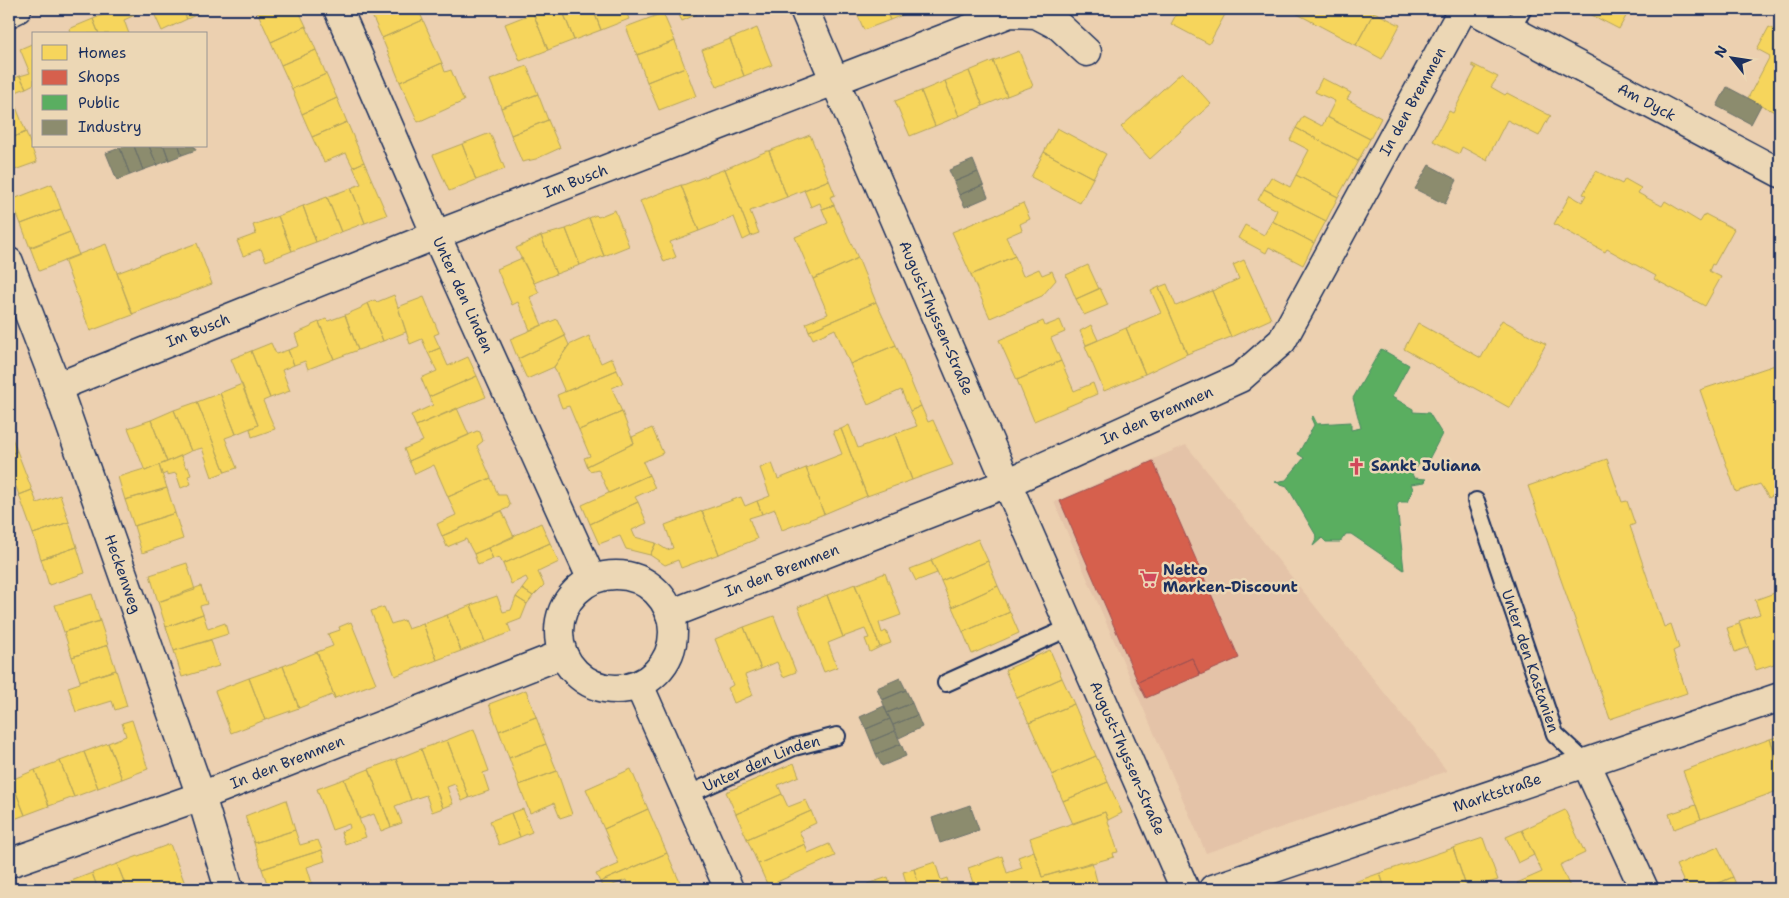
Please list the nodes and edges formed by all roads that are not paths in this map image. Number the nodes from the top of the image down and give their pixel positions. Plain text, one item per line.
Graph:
1 (17, 9) edge
2 (338, 9) edge
3 (804, 9) edge
4 (1463, 9) edge
5 (1472, 9) edge
6 (9, 13) edge
7 (1517, 19) edge
8 (1088, 52) dead end
9 (835, 82) junction
10 (1780, 173) edge
11 (436, 235) junction
12 (9, 262) edge
13 (57, 387) junction
14 (1007, 482) junction
15 (1476, 501) dead end
16 (592, 580) junction
17 (670, 614) junction
18 (1071, 627) junction
19 (563, 654) junction
20 (946, 683) dead end
21 (640, 685) junction
22 (1780, 697) edge
23 (837, 736) dead end
24 (1586, 763) junction
25 (687, 795) junction
26 (201, 796) junction
27 (9, 863) edge
28 (229, 889) edge
29 (729, 889) edge
30 (1184, 889) edge
31 (1213, 889) edge
32 (1644, 889) edge

1 - 6 street
2 - 11 street, Unter den Linden
3 - 9 street, August-Thyssen-Straße
4 - 14 street, In den Bremmen
5 - 7 street, Am Dyck
7 - 10 street, Am Dyck
8 - 9 street, Im Busch
9 - 11 street, Im Busch
9 - 14 street, August-Thyssen-Straße
11 - 13 street, Im Busch
11 - 16 street, Unter den Linden
12 - 13 street, Heckenweg
13 - 26 street, Heckenweg
14 - 17 street, In den Bremmen
14 - 18 street, August-Thyssen-Straße
15 - 24 lane, Unter den Kastanien
16 - 17 street
16 - 19 street
17 - 21 street
18 - 20 lane
18 - 30 street, August-Thyssen-Straße
19 - 21 street
19 - 26 street, In den Bremmen
21 - 25 street, Unter den Linden
22 - 24 street, Marktstraße
23 - 25 lane, Unter den Linden
24 - 31 street, Marktstraße
24 - 32 street, Unter den Kastanien
25 - 29 street, Unter den Linden
26 - 27 street, In den Bremmen
26 - 28 street, Heckenweg

